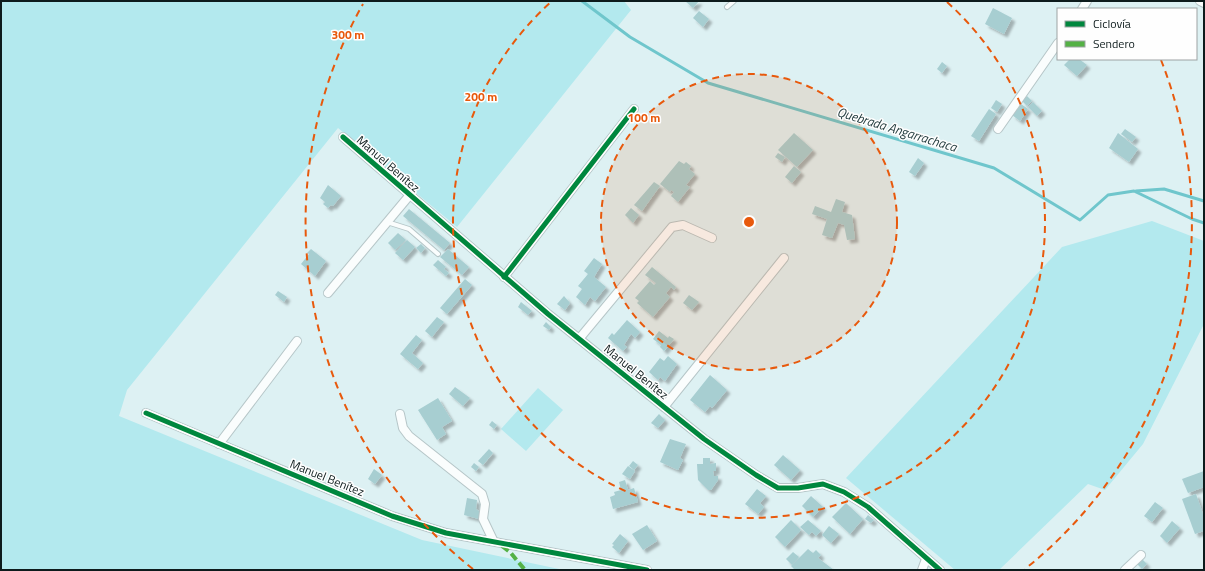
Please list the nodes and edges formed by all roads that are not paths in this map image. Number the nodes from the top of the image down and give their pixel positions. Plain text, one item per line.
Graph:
1 (734, 1) edge
2 (1200, 1) edge
3 (1204, 3) edge
4 (727, 8) dead end
5 (1057, 44) edge
6 (634, 110) dead end
7 (998, 129) dead end
8 (343, 137) dead end
9 (409, 196) junction
10 (387, 222) junction
11 (712, 238) dead end
12 (438, 254) dead end
13 (784, 258) dead end
14 (504, 277) junction
15 (328, 293) dead end
16 (579, 339) junction
17 (297, 341) dead end
18 (664, 407) junction
19 (146, 413) dead end
20 (400, 414) dead end
21 (219, 444) junction
22 (493, 540) junction
23 (1141, 555) dead end
24 (926, 559) junction
25 (646, 570) edge
26 (922, 570) edge
27 (940, 570) edge
28 (1125, 570) edge

1 - 4 lane
2 - 3 street
5 - 7 street
6 - 14 street
8 - 9 street, Manuel Benítez
9 - 10 street
9 - 14 street, Manuel Benítez
10 - 12 lane
10 - 15 street
11 - 16 street
13 - 18 street
14 - 16 street, Manuel Benítez
16 - 18 street, Manuel Benítez
17 - 21 street
18 - 24 street, Manuel Benítez
19 - 21 street, Manuel Benítez
20 - 22 street
21 - 22 street, Manuel Benítez
22 - 25 street, Manuel Benítez
23 - 28 street
24 - 26 street
24 - 27 street, Manuel Benítez

